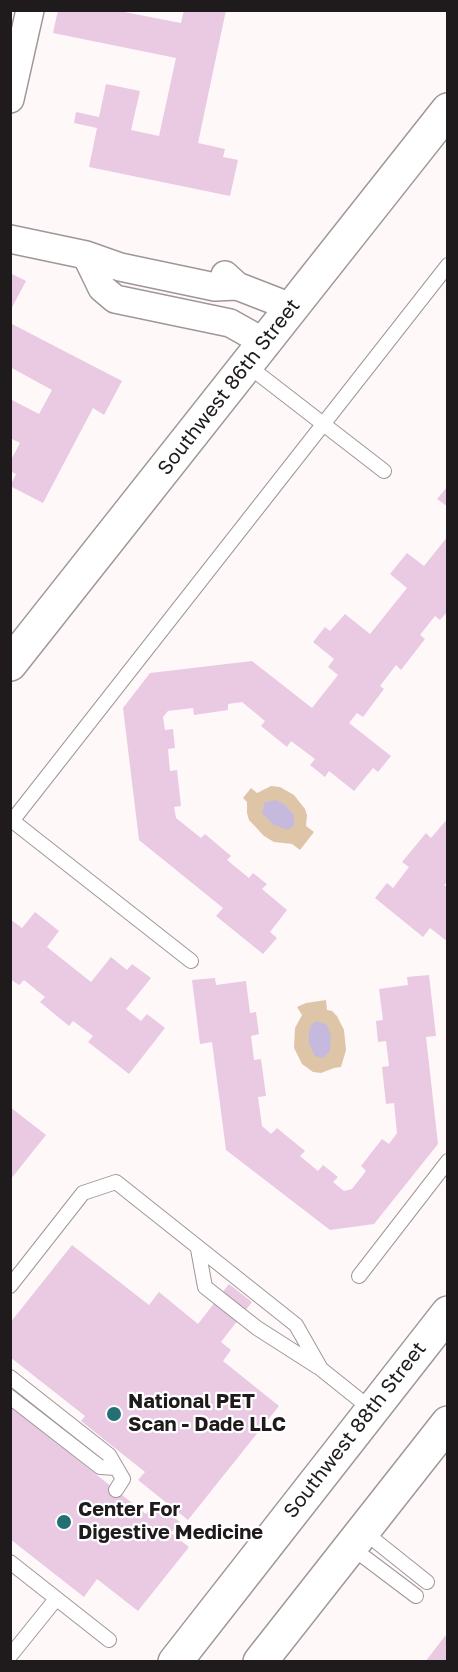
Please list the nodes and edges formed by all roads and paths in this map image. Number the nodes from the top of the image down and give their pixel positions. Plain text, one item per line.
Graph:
1 (30, 10) edge
2 (10, 99) edge
3 (447, 110) edge
4 (10, 239) edge
5 (86, 255) junction
6 (447, 265) edge
7 (291, 307) junction
8 (255, 353) junction
9 (323, 425) junction
10 (384, 471) dead end
11 (10, 664) edge
12 (11, 820) edge
13 (191, 961) dead end
14 (447, 1161) edge
15 (198, 1249) junction
16 (359, 1276) dead end
17 (10, 1286) edge
18 (447, 1313) edge
19 (321, 1369) junction
20 (10, 1377) edge
21 (10, 1397) edge
22 (371, 1409) junction
23 (447, 1423) edge
24 (116, 1468) junction
25 (116, 1490) dead end
26 (357, 1539) junction
27 (10, 1562) edge
28 (427, 1582) dead end
29 (416, 1596) dead end
30 (56, 1599) junction
31 (109, 1640) dead end
32 (10, 1656) edge
33 (175, 1662) edge
34 (260, 1662) edge

1 - 2 street
3 - 7 main road, Southwest 86th Street
4 - 5 street
5 - 7 street
5 - 8 street
6 - 9 lane
7 - 8 main road, Southwest 86th Street
8 - 9 lane
8 - 11 main road, Southwest 86th Street
9 - 10 lane
9 - 12 lane
12 - 13 lane
14 - 16 lane
15 - 17 lane
15 - 19 lane
15 - 19 lane
18 - 22 main road, Southwest 88th Street
19 - 22 lane
20 - 24 lane
21 - 24 lane
22 - 33 main road, Southwest 88th Street
23 - 26 main road
24 - 25 lane
26 - 28 lane
26 - 29 lane
26 - 34 main road
27 - 30 lane
30 - 31 lane
30 - 32 lane

